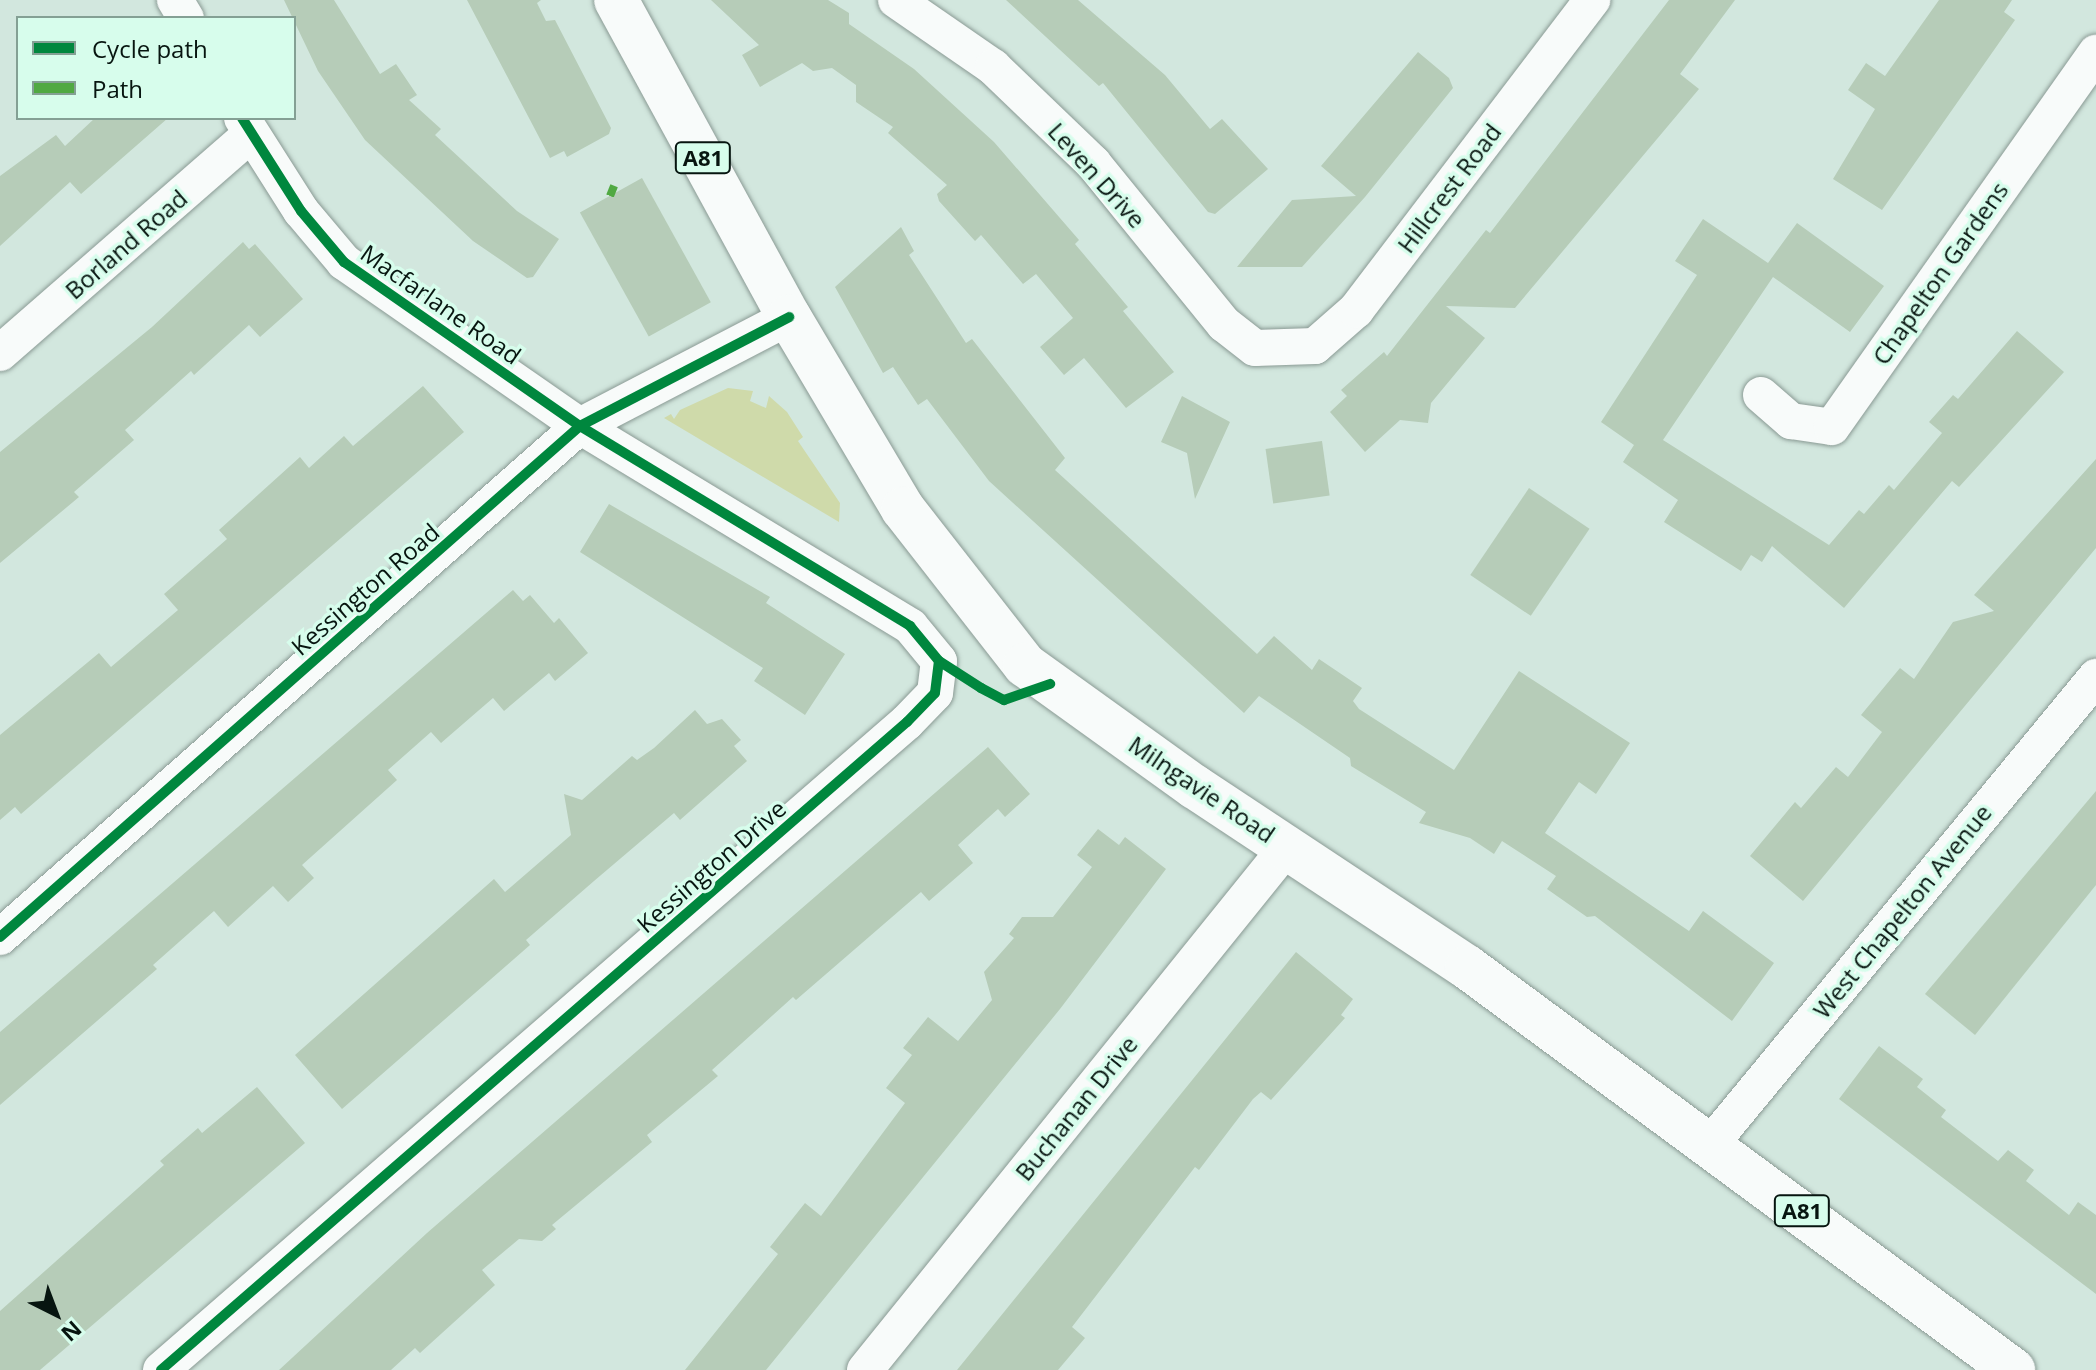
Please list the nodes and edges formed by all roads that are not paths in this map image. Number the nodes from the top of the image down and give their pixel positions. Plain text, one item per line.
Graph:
1 (616, 0) edge
2 (896, 0) edge
3 (1592, 0) edge
4 (2096, 53) edge
5 (247, 126) edge
6 (789, 317) junction
7 (1287, 348) joint
8 (0, 353) edge
9 (1761, 395) dead end
10 (580, 426) junction
11 (2096, 677) edge
12 (1287, 847) junction
13 (0, 937) edge
14 (1710, 1145) junction
15 (161, 1370) edge
16 (865, 1370) edge
17 (2013, 1370) edge

1 - 6 main road, Milngavie Road / A81
2 - 7 street, Leven Drive
3 - 7 street, Hillcrest Road
4 - 9 street, Chapelton Gardens
5 - 8 street, Borland Road
5 - 10 street, Macfarlane Road
6 - 10 street, Kessington Road
6 - 12 main road, Milngavie Road / A81
10 - 13 street, Kessington Road
10 - 15 street, Kessington Drive
11 - 14 street, West Chapelton Avenue
12 - 14 main road, Milngavie Road / A81
12 - 16 street, Buchanan Drive
14 - 17 main road, Milngavie Road / A81

